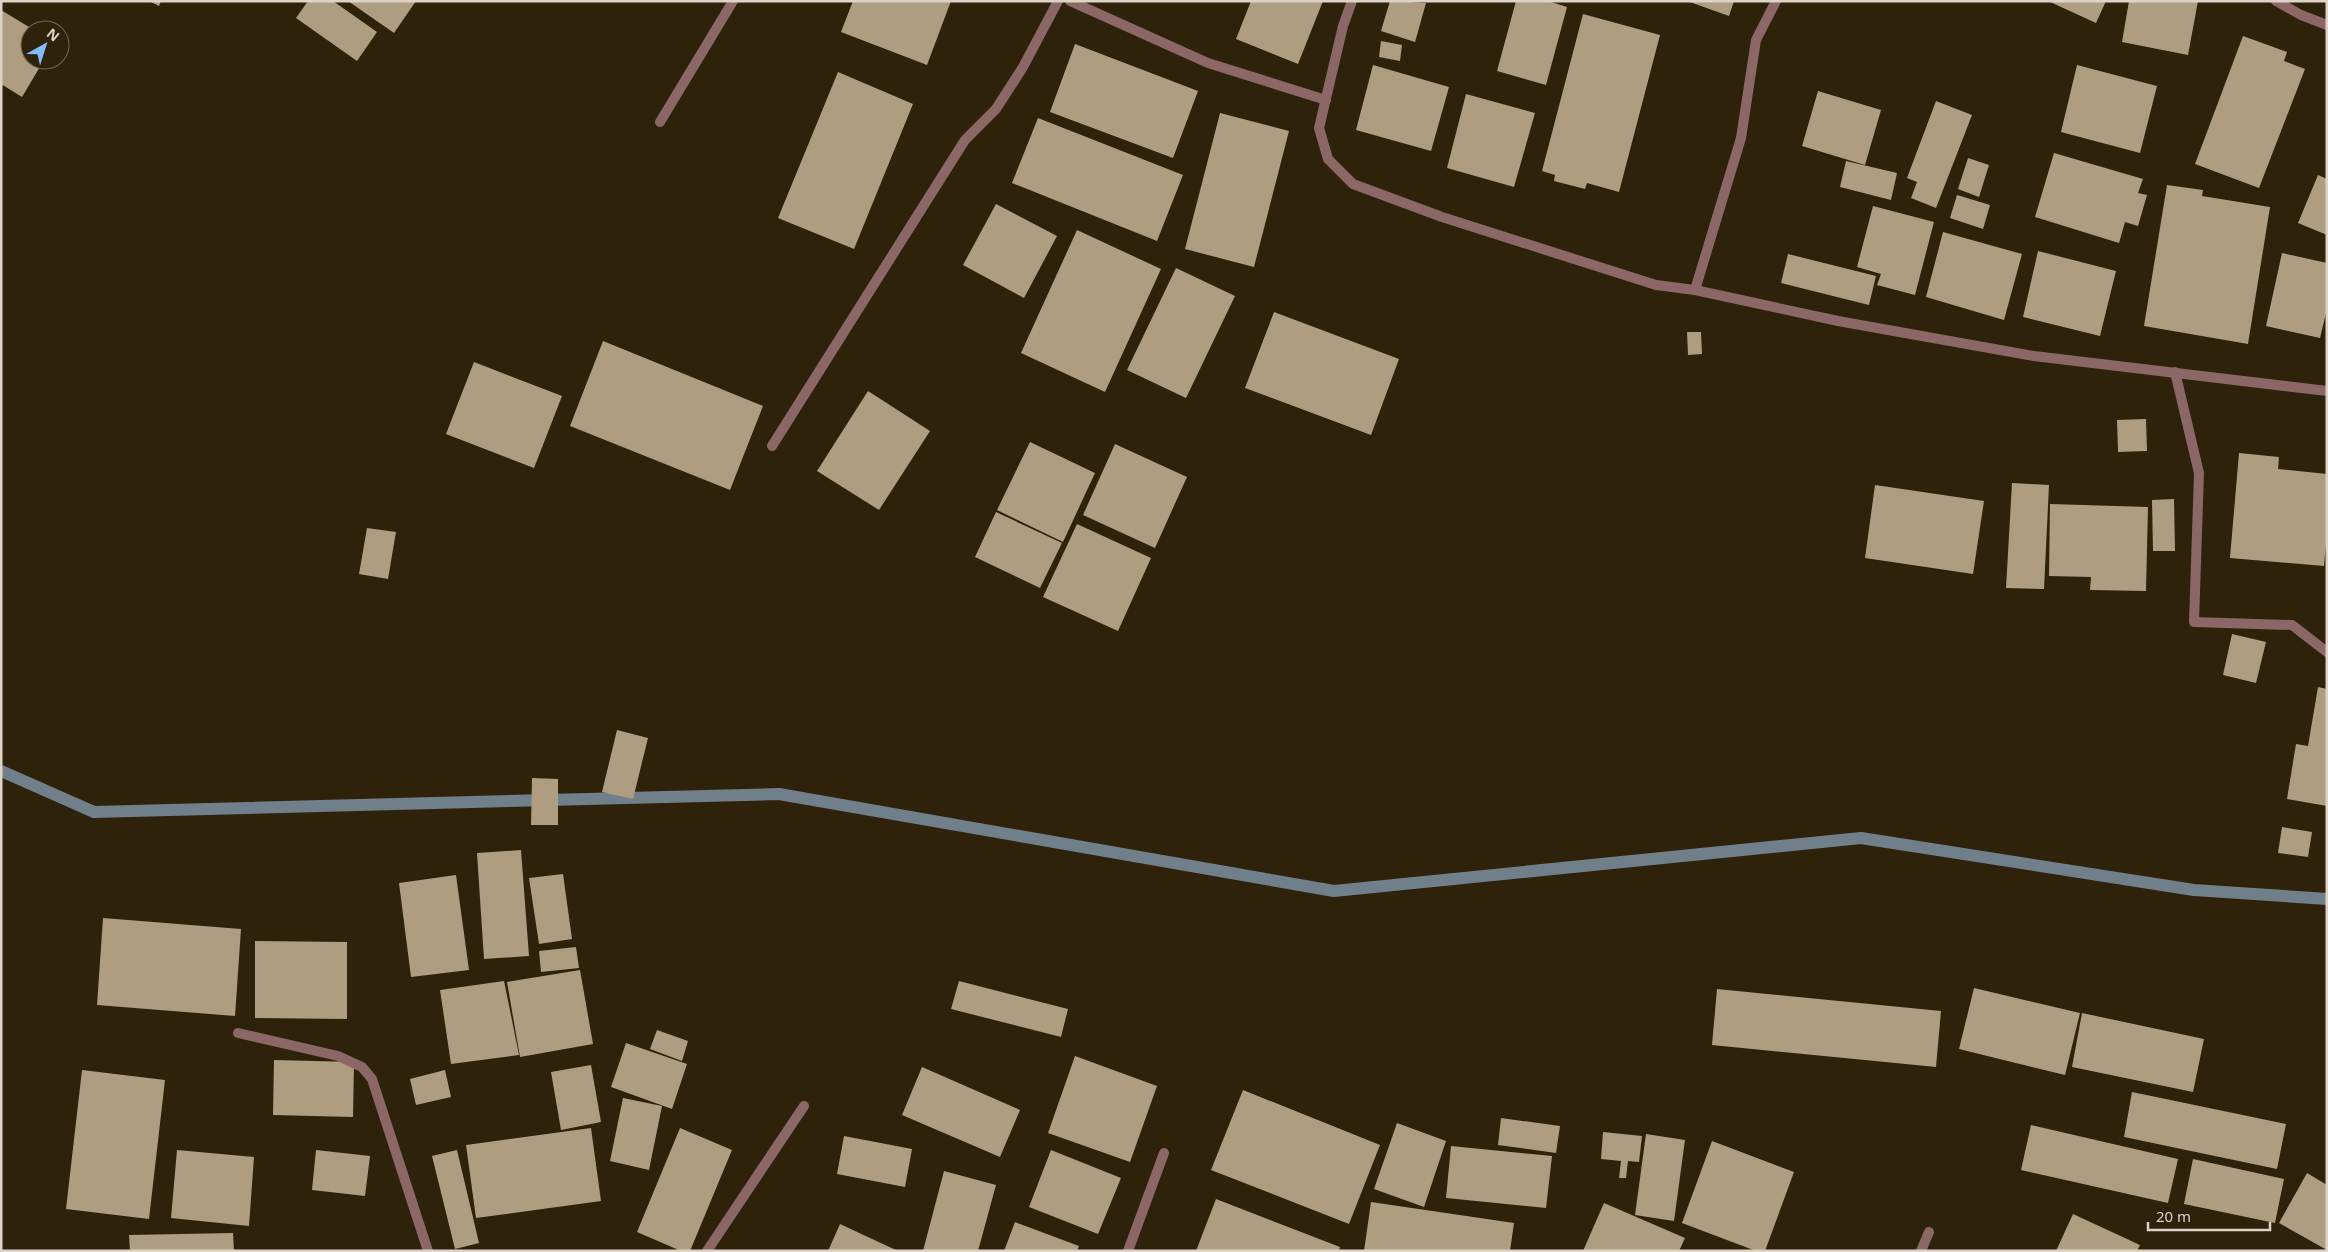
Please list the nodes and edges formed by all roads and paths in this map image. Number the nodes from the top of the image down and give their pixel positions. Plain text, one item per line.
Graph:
1 (733, 1) edge
2 (1058, 1) edge
3 (1070, 1) edge
4 (1352, 1) edge
5 (1776, 1) edge
6 (2276, 1) edge
7 (2327, 25) edge
8 (1326, 100) junction
9 (660, 122) dead end
10 (1695, 290) junction
11 (2175, 372) junction
12 (2327, 392) edge
13 (772, 446) dead end
14 (2327, 652) edge
15 (238, 1033) dead end
16 (804, 1106) dead end
17 (1164, 1154) dead end
18 (1928, 1232) dead end
19 (428, 1251) edge
20 (707, 1251) edge
21 (1128, 1251) edge
22 (1921, 1251) edge

1 - 9 street
2 - 13 street
3 - 8 street
4 - 8 street
5 - 10 street
6 - 7 street
8 - 10 street
10 - 11 street
11 - 12 street
11 - 14 street
15 - 19 street
16 - 20 street
17 - 21 street
18 - 22 street

